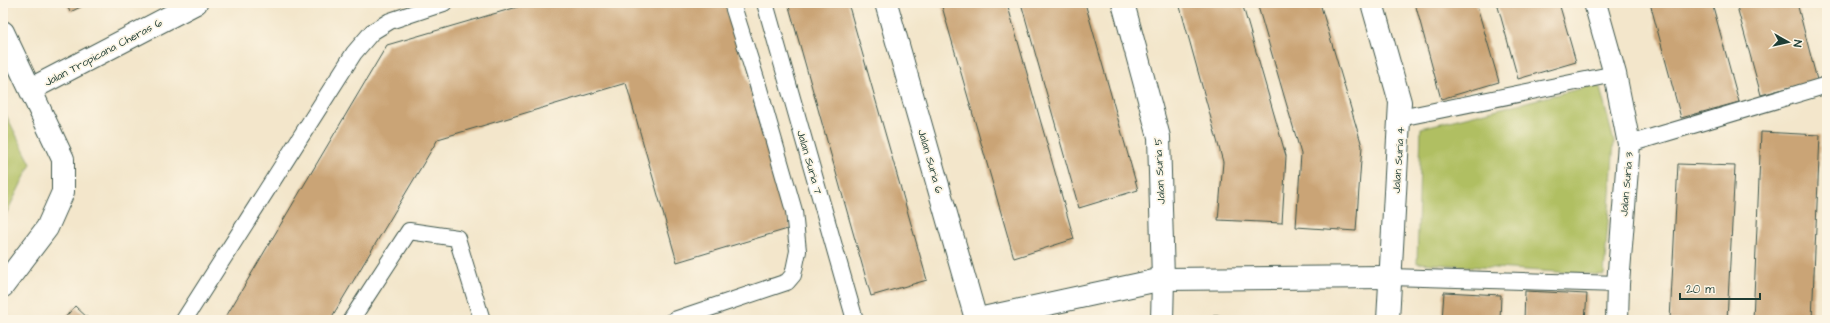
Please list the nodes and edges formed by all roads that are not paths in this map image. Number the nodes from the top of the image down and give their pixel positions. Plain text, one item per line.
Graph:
1 (196, 3) edge
2 (444, 3) edge
3 (732, 3) edge
4 (765, 3) edge
5 (886, 3) edge
6 (1123, 3) edge
7 (1372, 3) edge
8 (1595, 3) edge
9 (3, 32) edge
10 (1614, 74) junction
11 (1827, 85) edge
12 (32, 89) junction
13 (1400, 118) junction
14 (1629, 144) junction
15 (1390, 277) junction
16 (1163, 279) junction
17 (1618, 284) junction
18 (3, 286) edge
19 (184, 320) edge
20 (351, 320) edge
21 (482, 320) edge
22 (674, 320) edge
23 (855, 320) edge
24 (975, 320) edge
25 (1162, 320) edge
26 (1388, 320) edge
27 (1616, 320) edge

1 - 12 street, Jalan Tropicana Cheras 6
2 - 19 lane
3 - 22 lane
4 - 23 lane, Jalan Suria 7
5 - 24 street, Jalan Suria 6
6 - 16 street, Jalan Suria 5
7 - 13 street, Jalan Suria 4
8 - 10 street, Jalan Suria 3
9 - 12 street
10 - 13 lane
10 - 14 street, Jalan Suria 3
11 - 14 lane
12 - 18 street
13 - 15 street, Jalan Suria 4
14 - 17 street, Jalan Suria 3
15 - 16 street
15 - 17 lane
15 - 26 street, Jalan Suria 4
16 - 24 street
16 - 25 street, Jalan Suria 5
17 - 27 street, Jalan Suria 3
20 - 21 lane

